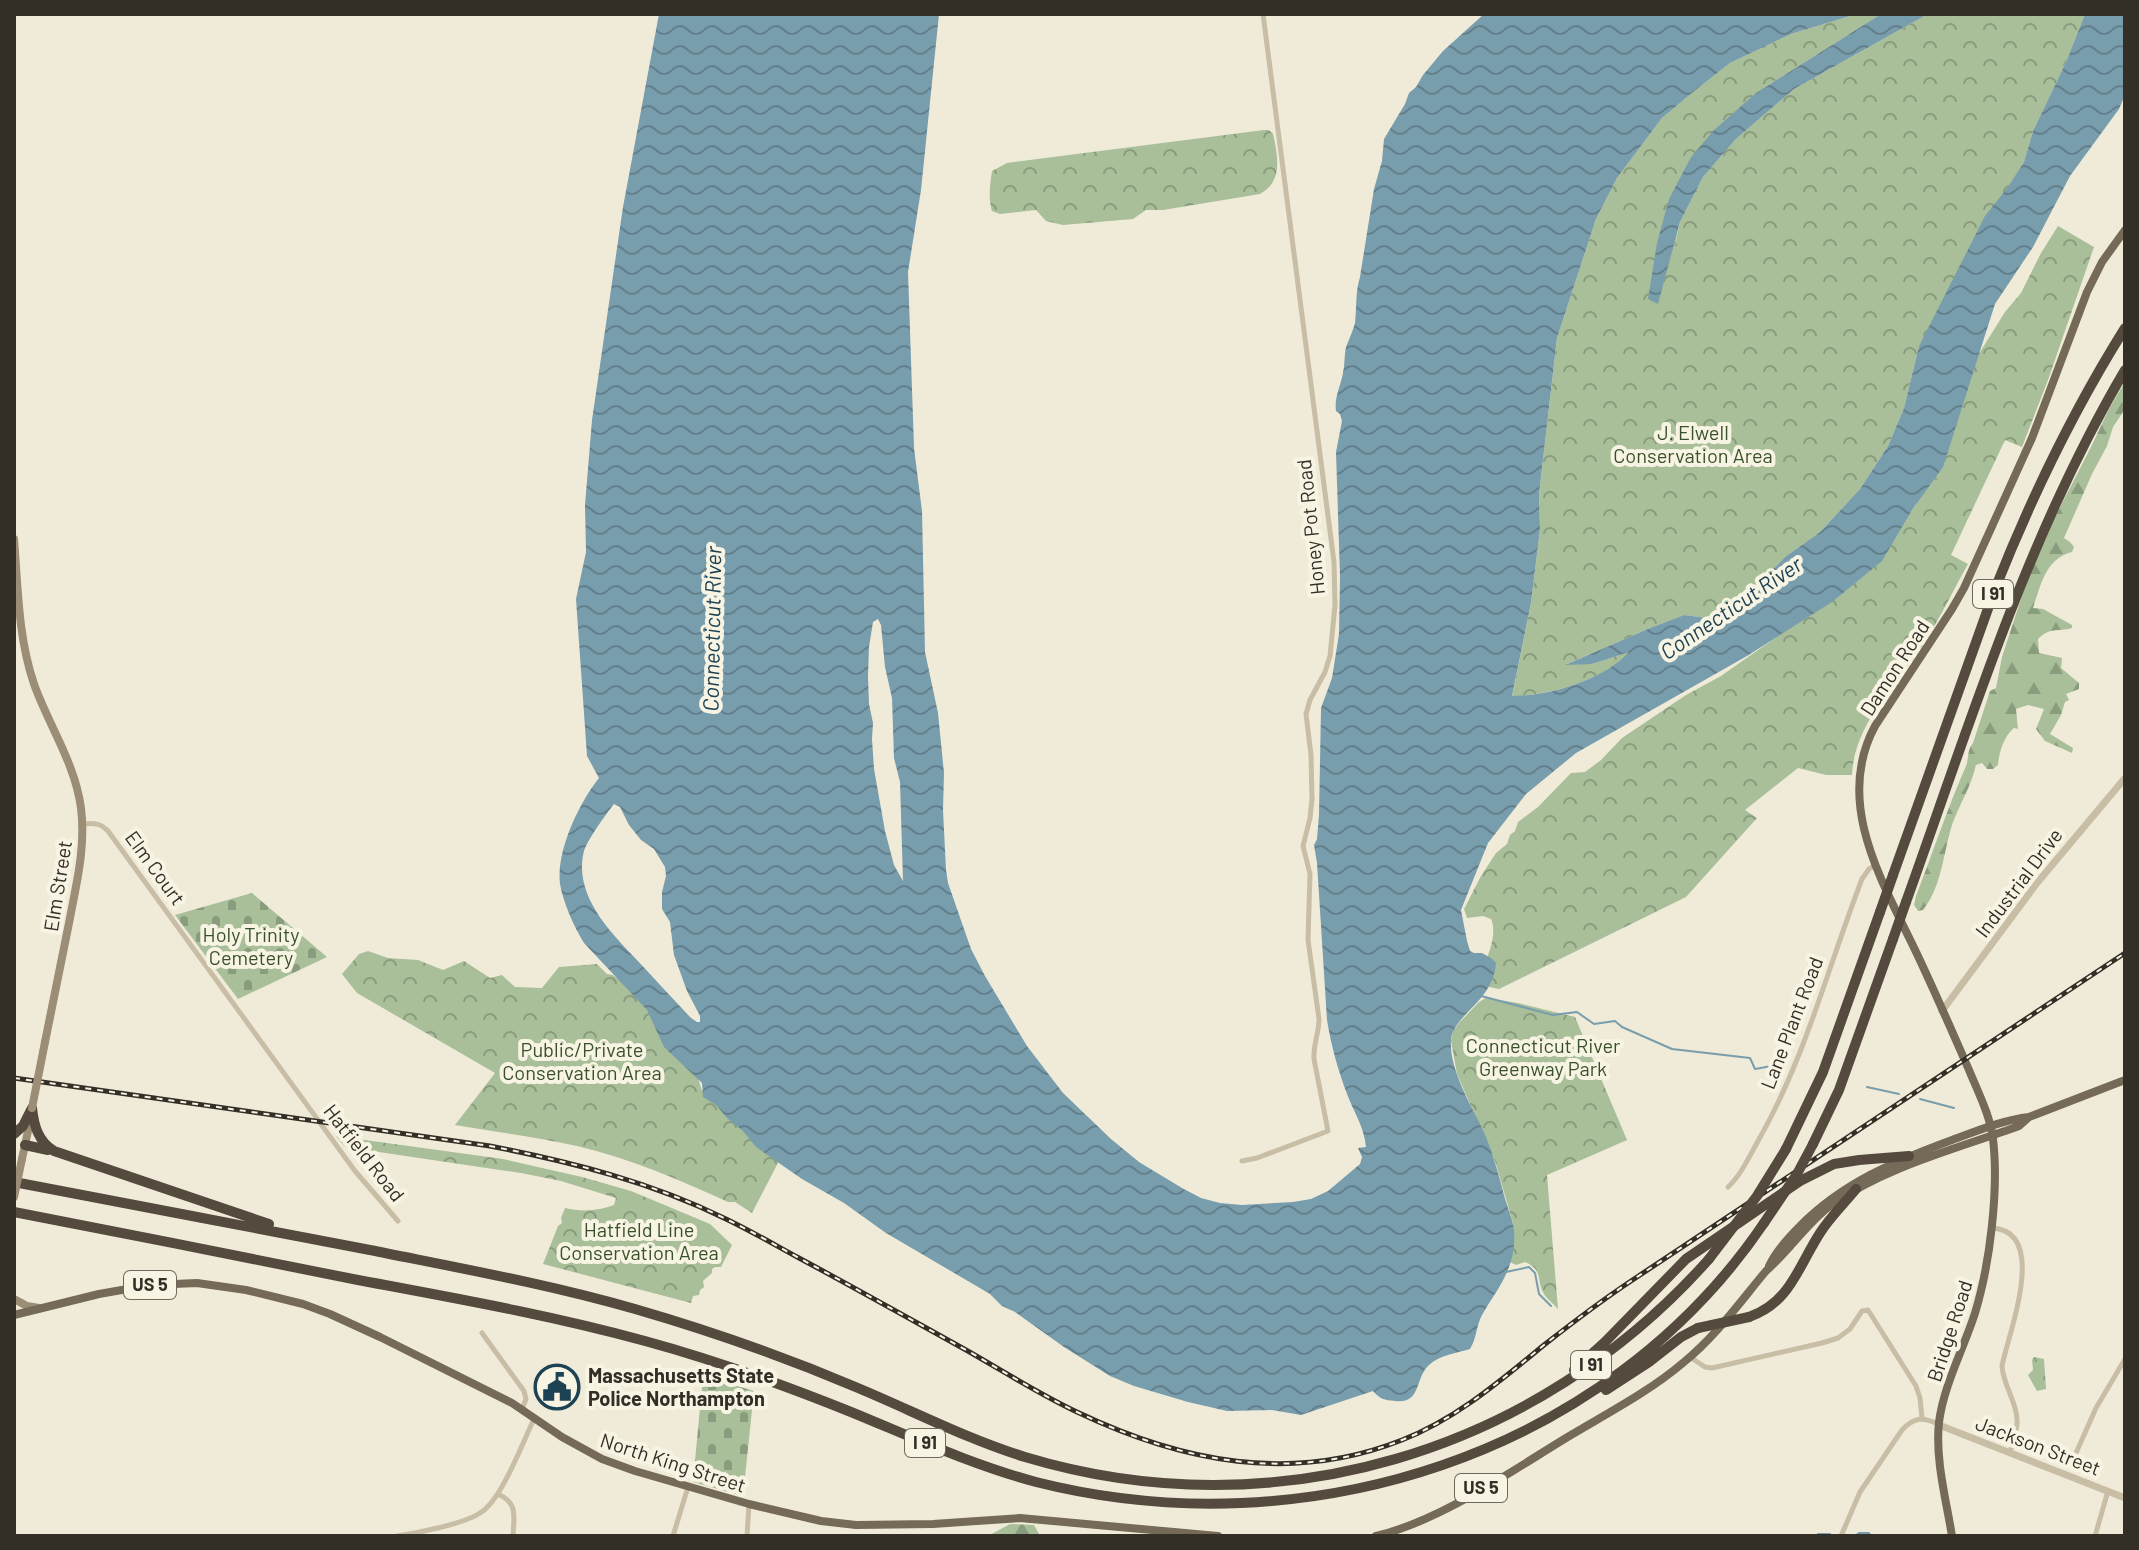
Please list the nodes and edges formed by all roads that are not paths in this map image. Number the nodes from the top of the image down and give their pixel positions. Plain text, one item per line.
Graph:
1 (1263, 14) edge
2 (2125, 230) edge
3 (2125, 328) edge
4 (2125, 370) edge
5 (14, 539) edge
6 (17, 621) edge
7 (2125, 778) edge
8 (82, 824) junction
9 (1875, 865) junction
10 (1942, 1011) junction
11 (2125, 1080) edge
12 (306, 1103) joint
13 (32, 1108) junction
14 (1992, 1131) junction
15 (14, 1134) edge
16 (21, 1150) edge
17 (54, 1151) junction
18 (1909, 1156) junction
19 (1242, 1161) dead end
20 (14, 1182) edge
21 (1728, 1187) dead end
22 (1856, 1189) junction
23 (14, 1197) edge
24 (14, 1214) edge
25 (398, 1221) dead end
26 (1991, 1228) junction
27 (332, 1243) junction
28 (1766, 1271) junction
29 (14, 1299) edge
30 (43, 1308) junction
31 (14, 1315) edge
32 (482, 1333) dead end
33 (1690, 1357) junction
34 (2125, 1359) edge
35 (522, 1409) junction
36 (535, 1417) junction
37 (1551, 1418) junction
38 (1922, 1418) junction
39 (1939, 1425) junction
40 (1451, 1440) junction
41 (2010, 1452) junction
42 (2076, 1453) dead end
43 (688, 1487) junction
44 (2108, 1491) junction
45 (498, 1494) junction
46 (2125, 1498) edge
47 (749, 1504) junction
48 (397, 1536) edge
49 (513, 1536) edge
50 (673, 1536) edge
51 (747, 1536) edge
52 (1218, 1536) edge
53 (1376, 1536) edge
54 (1841, 1536) edge
55 (1952, 1536) edge
56 (2095, 1536) edge

1 - 19 street, Honey Pot Road
2 - 9 main road, Damon Road
3 - 40 highway, I 91, bridge
4 - 37 highway, I 91, bridge
5 - 6 main road, Elm Street
6 - 8 main road, Elm Street
7 - 10 street, Industrial Drive
8 - 12 street, Elm Court
8 - 13 main road, Elm Street, bridge
9 - 10 main road, Damon Road
9 - 21 street, Lane Plant Road
10 - 14 main road, Damon Road
11 - 14 main road, US 5
12 - 25 street, Hatfield Road
13 - 15 highway
13 - 16 main road, Elm Street
13 - 17 highway
14 - 18 main road, US 5
14 - 22 main road, US 5
14 - 26 main road, Bridge Road
16 - 17 highway
16 - 23 main road, Elm Street, bridge
17 - 27 highway
18 - 28 main road, US 5
18 - 40 highway
20 - 27 highway, I 91
22 - 28 main road, US 5
22 - 37 highway, bridge
24 - 37 highway, I 91
26 - 39 main road, Bridge Road
26 - 41 street
27 - 40 highway, I 91
28 - 33 main road, US 5
29 - 30 main road
30 - 31 main road, North King Street / US 5
30 - 35 main road, North King Street / US 5
32 - 35 street
33 - 38 street
33 - 53 main road, US 5
34 - 42 street
35 - 36 main road, North King Street / US 5
36 - 43 main road, North King Street / US 5
36 - 45 street
38 - 39 street
38 - 54 street
39 - 41 street, Jackson Street
39 - 55 main road, Bridge Road
41 - 44 street, Jackson Street
43 - 47 main road, North King Street / US 5
43 - 50 street
44 - 46 street, Jackson Street
44 - 56 street
45 - 48 street
45 - 49 street
47 - 51 street
47 - 52 main road, North King Street / US 5

